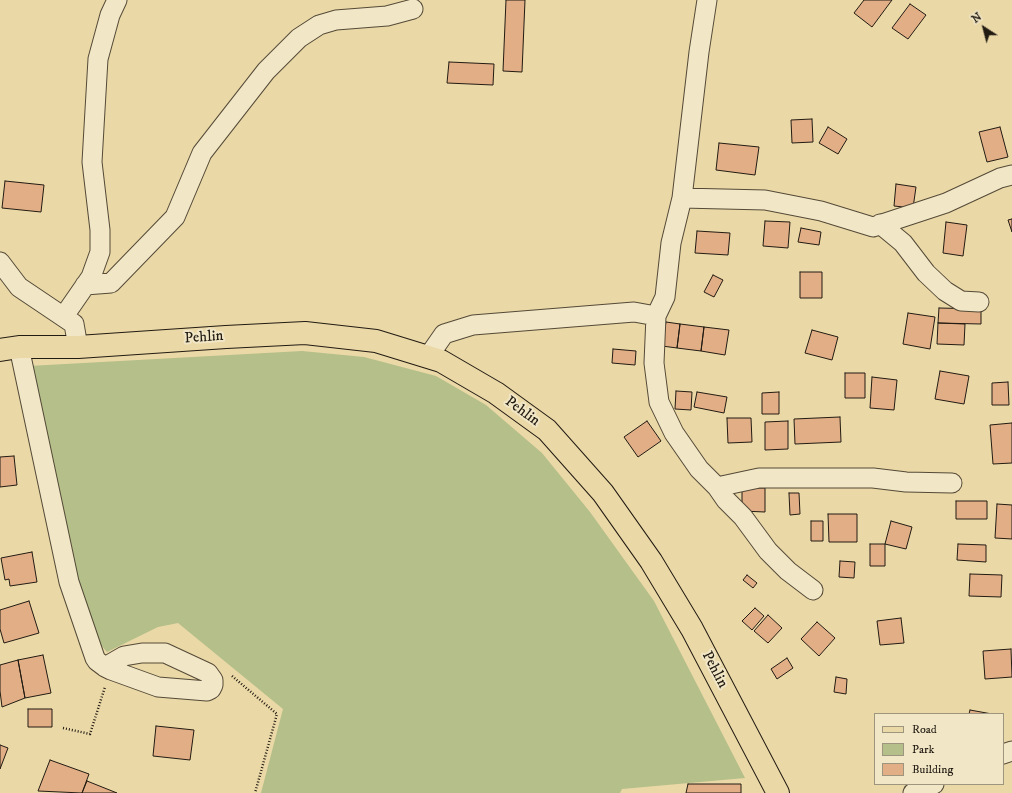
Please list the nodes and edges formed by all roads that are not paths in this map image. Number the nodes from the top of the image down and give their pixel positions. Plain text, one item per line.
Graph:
1 (117, 0) edge
2 (707, 0) edge
3 (413, 9) dead end
4 (1012, 175) edge
5 (682, 198) junction
6 (880, 224) junction
7 (0, 262) edge
8 (85, 284) junction
9 (979, 302) dead end
10 (64, 316) junction
11 (656, 316) junction
12 (78, 347) junction
13 (9, 348) edge
14 (428, 357) junction
15 (952, 483) dead end
16 (717, 487) junction
17 (813, 590) dead end
18 (105, 667) junction
19 (932, 785) edge
20 (778, 793) edge
21 (913, 793) edge

1 - 8 street
2 - 5 street
3 - 8 street
4 - 6 street
5 - 6 street
5 - 11 street
6 - 9 street
7 - 10 street
8 - 10 street
10 - 12 street
11 - 14 street
11 - 16 street
12 - 13 main road, Pehlin
12 - 14 main road, Pehlin
13 - 18 street
14 - 20 main road, Pehlin
15 - 16 street
16 - 17 street
18 - 18 street
19 - 21 street

